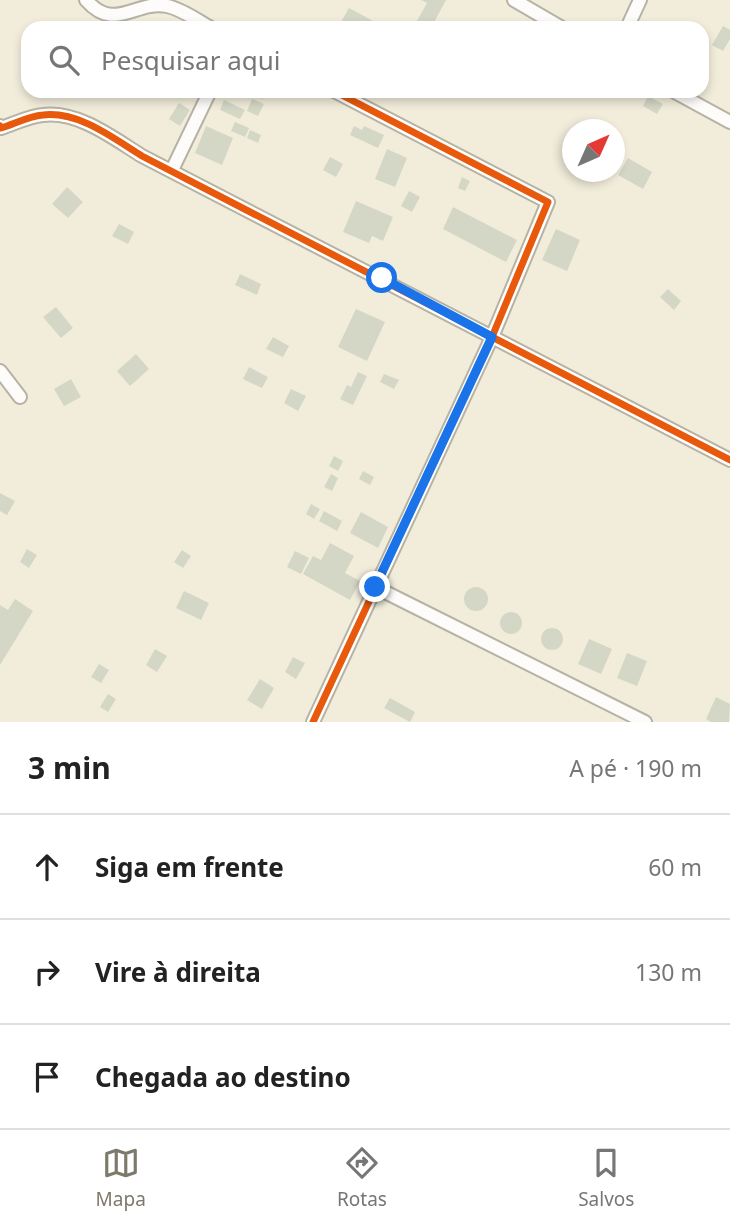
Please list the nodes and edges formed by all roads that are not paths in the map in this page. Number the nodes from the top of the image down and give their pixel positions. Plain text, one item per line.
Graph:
1 (86, 0) edge
2 (514, 0) edge
3 (640, 0) edge
4 (197, 21) edge
5 (550, 21) edge
6 (630, 21) edge
7 (207, 98) edge
8 (347, 98) edge
9 (686, 98) edge
10 (730, 122) edge
11 (0, 127) edge
12 (172, 170) junction
13 (492, 337) junction
14 (0, 371) edge
15 (19, 397) dead end
16 (730, 460) edge
17 (375, 587) junction
18 (313, 722) edge
19 (645, 722) edge

1 - 4 street
2 - 5 street
3 - 6 street
7 - 12 street
8 - 13 street
9 - 10 street
11 - 12 street
12 - 13 street
13 - 16 street
13 - 17 street
14 - 15 street
17 - 18 street
17 - 19 street

